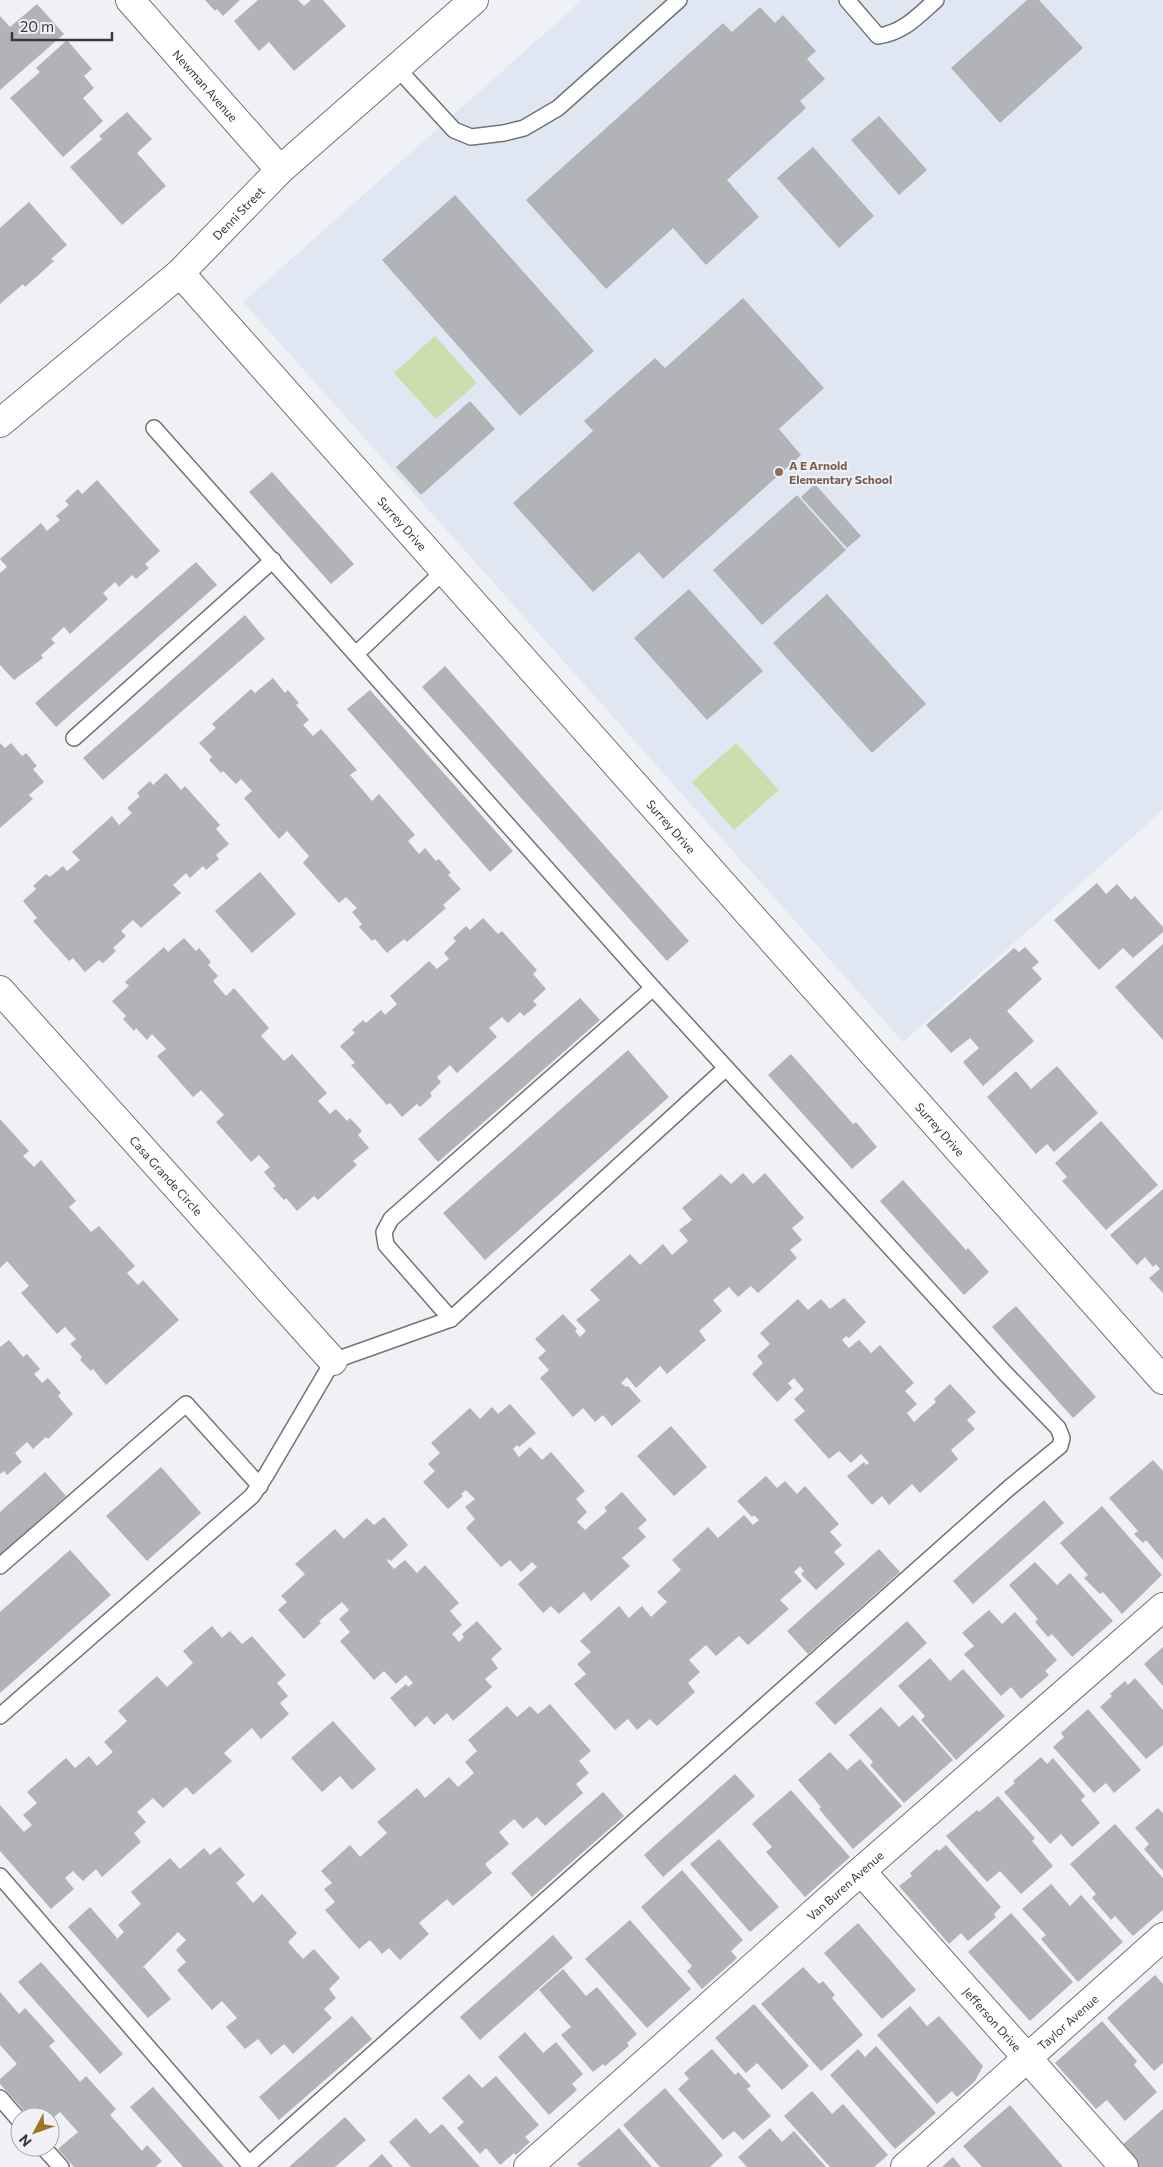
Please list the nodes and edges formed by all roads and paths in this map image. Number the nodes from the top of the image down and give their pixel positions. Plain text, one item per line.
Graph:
1 (130, 0) edge
2 (474, 0) edge
3 (679, 0) edge
4 (847, 0) edge
5 (936, 0) edge
6 (397, 68) junction
7 (280, 170) junction
8 (180, 272) junction
9 (0, 423) edge
10 (154, 428) dead end
11 (273, 560) junction
12 (444, 571) junction
13 (356, 654) junction
14 (74, 738) dead end
15 (653, 988) junction
16 (0, 990) edge
17 (726, 1068) junction
18 (451, 1319) junction
19 (333, 1361) junction
20 (1163, 1380) edge
21 (260, 1486) junction
22 (0, 1566) edge
23 (1163, 1607) edge
24 (0, 1716) edge
25 (861, 1871) junction
26 (0, 1876) edge
27 (1163, 1937) edge
28 (1027, 2058) junction
29 (0, 2098) edge
30 (10, 2109) edge
31 (52, 2157) edge
32 (61, 2167) edge
33 (528, 2167) edge
34 (905, 2167) edge
35 (1124, 2167) edge

1 - 7 street, Newman Avenue
2 - 6 street, Denni Street
3 - 6 lane
4 - 5 lane
6 - 7 street, Denni Street
7 - 8 street, Denni Street
8 - 9 street, Denni Street
8 - 12 street, Surrey Drive
10 - 11 lane
11 - 13 lane
11 - 14 lane
12 - 13 lane
12 - 20 street, Surrey Drive
13 - 15 lane
15 - 17 lane
15 - 18 lane
16 - 19 street, Casa Grande Circle
17 - 18 lane
17 - 26 lane
18 - 19 lane
19 - 21 lane
21 - 22 lane
21 - 24 lane
23 - 25 street, Van Buren Avenue
25 - 28 street, Jefferson Drive
25 - 33 street, Van Buren Avenue
27 - 28 street, Taylor Avenue
28 - 34 street, Taylor Avenue
28 - 35 street, Jefferson Drive
29 - 30 lane
31 - 32 lane

